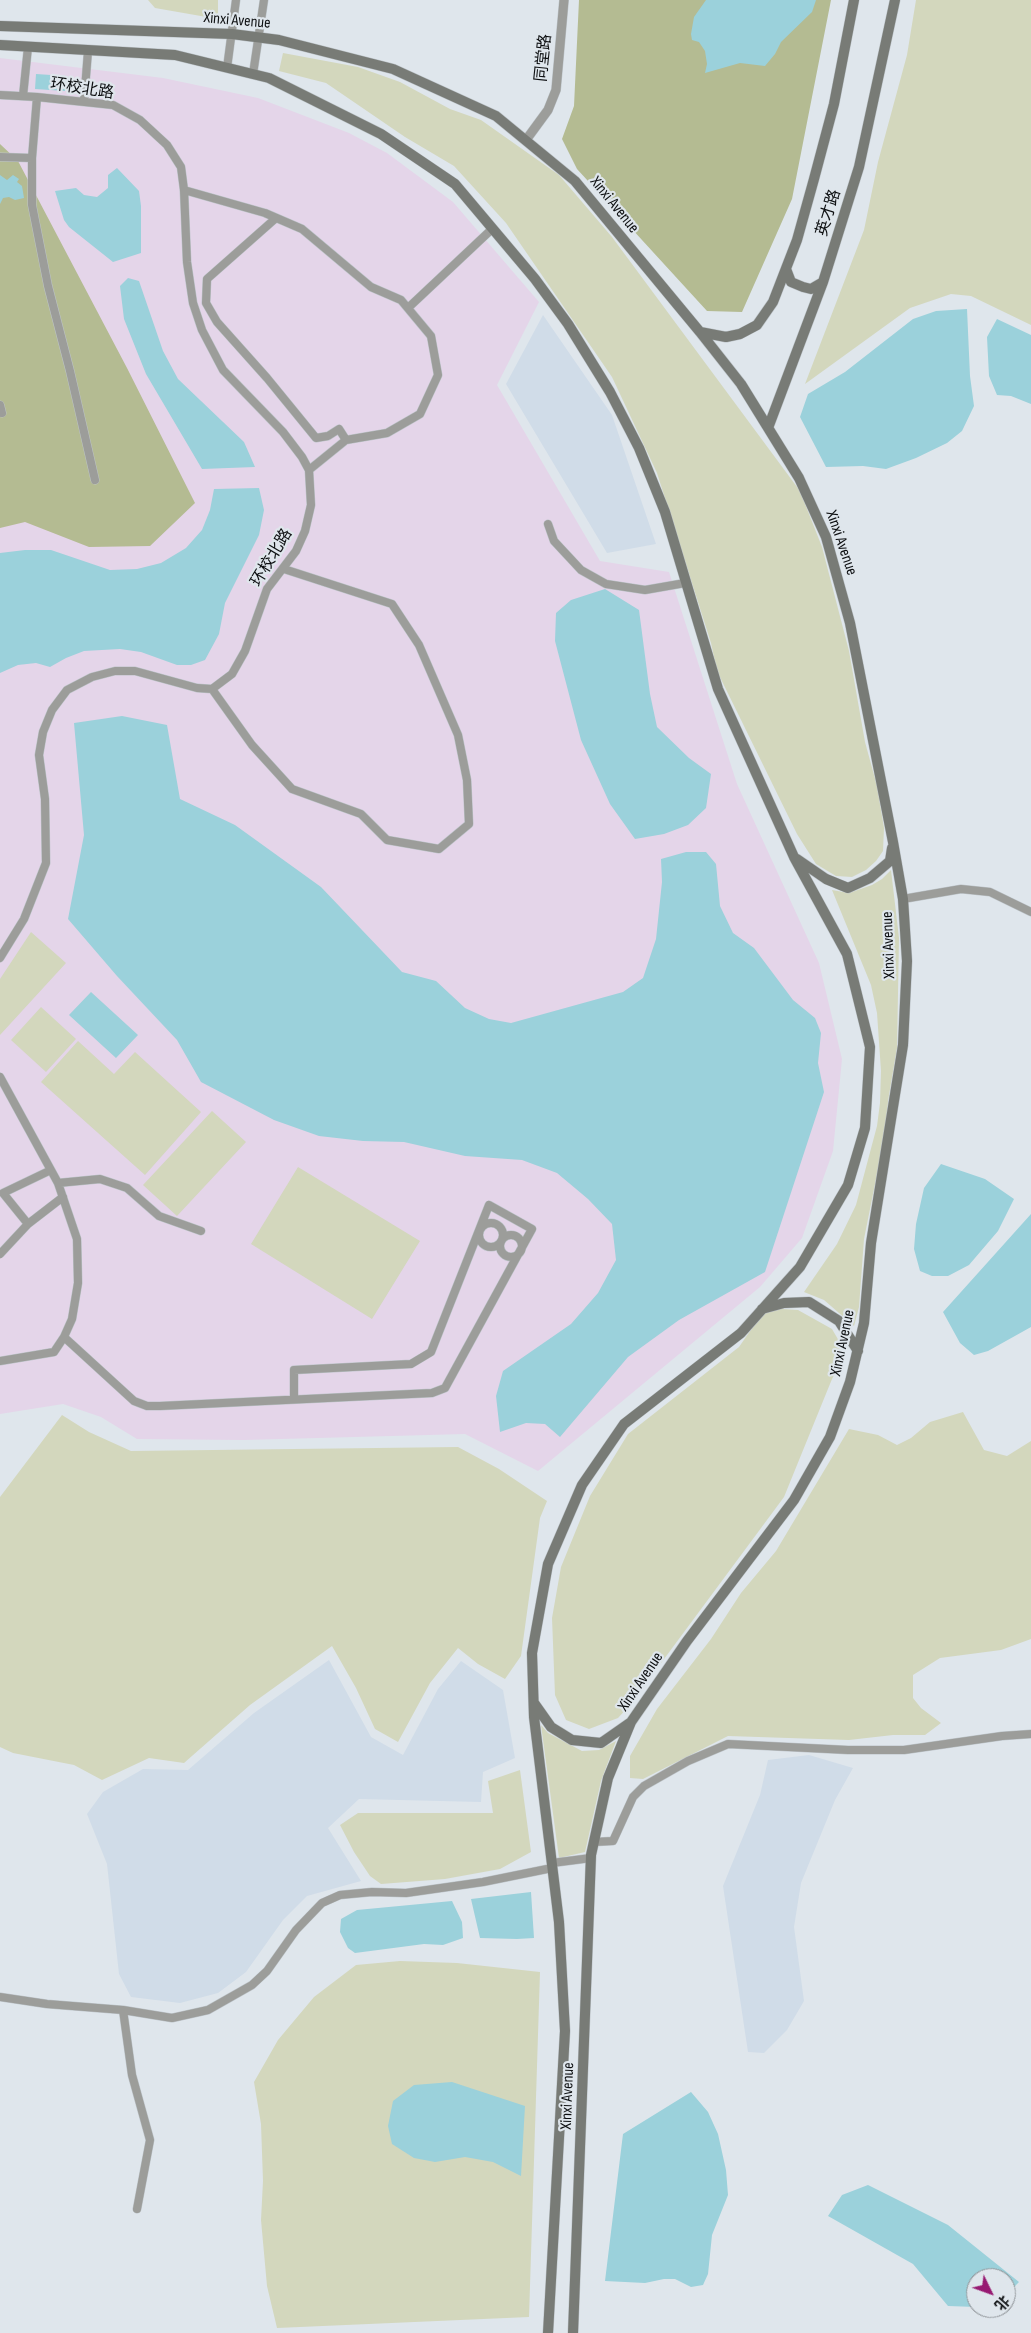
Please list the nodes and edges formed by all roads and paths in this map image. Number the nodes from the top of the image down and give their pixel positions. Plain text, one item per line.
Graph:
1 (236, 0) edge
2 (264, 0) edge
3 (564, 0) edge
4 (854, 0) edge
5 (895, 0) edge
6 (0, 26) edge
7 (232, 34) junction
8 (258, 38) junction
9 (0, 45) edge
10 (28, 47) junction
11 (88, 51) junction
12 (227, 68) junction
13 (253, 74) junction
14 (0, 95) edge
15 (23, 96) junction
16 (37, 97) junction
17 (84, 102) junction
18 (526, 140) junction
19 (0, 157) edge
20 (32, 158) junction
21 (184, 190) junction
22 (276, 218) junction
23 (492, 229) junction
24 (786, 268) junction
25 (823, 282) junction
26 (408, 308) junction
27 (700, 332) junction
28 (768, 428) junction
29 (346, 440) junction
30 (309, 470) junction
31 (95, 480) dead end
32 (548, 524) dead end
33 (284, 569) junction
34 (685, 583) junction
35 (212, 689) junction
36 (893, 842) junction
37 (794, 857) junction
38 (903, 899) junction
39 (1031, 912) edge
40 (0, 958) edge
41 (0, 1077) edge
42 (51, 1170) junction
43 (58, 1183) junction
44 (63, 1197) junction
45 (28, 1224) junction
46 (481, 1229) junction
47 (201, 1231) dead end
48 (502, 1240) junction
49 (521, 1251) junction
50 (0, 1254) edge
51 (762, 1309) junction
52 (64, 1338) junction
53 (858, 1351) junction
54 (0, 1361) edge
55 (294, 1399) junction
56 (533, 1703) junction
57 (631, 1722) junction
58 (1031, 1734) edge
59 (594, 1842) junction
60 (591, 1858) junction
61 (552, 1865) junction
62 (0, 1997) edge
63 (123, 2010) junction
64 (137, 2209) dead end
65 (548, 2333) edge
66 (573, 2333) edge

1 - 7 street
2 - 8 street
3 - 18 street, 同堂路
4 - 24 main road
5 - 25 main road, 英才路
6 - 7 main road, Xinxi Avenue
7 - 8 main road, Xinxi Avenue
7 - 12 street
8 - 13 street
8 - 18 main road, Xinxi Avenue
9 - 10 main road, Xinxi Avenue
10 - 11 main road, Xinxi Avenue
10 - 15 street
11 - 12 main road, Xinxi Avenue
11 - 17 street
12 - 13 main road, Xinxi Avenue
13 - 23 main road, Xinxi Avenue
14 - 15 street, 环校北路
15 - 16 street, 环校北路
16 - 17 street, 环校北路
16 - 20 street
17 - 21 street, 环校北路
18 - 27 main road, Xinxi Avenue
19 - 20 street
20 - 31 street
21 - 22 street
21 - 30 street, 环校北路
22 - 26 street
22 - 29 street
23 - 26 street
23 - 34 main road, Xinxi Avenue
24 - 25 main road
24 - 27 main road
25 - 28 main road, 英才路
26 - 29 street
27 - 28 main road, Xinxi Avenue
28 - 36 main road, Xinxi Avenue
29 - 30 street
30 - 33 street, 环校北路
32 - 34 street
33 - 35 street, 环校北路
33 - 35 street
34 - 37 main road, Xinxi Avenue
35 - 40 street
36 - 37 main road
36 - 38 main road, Xinxi Avenue
37 - 51 main road, Xinxi Avenue
38 - 39 street
38 - 53 main road, Xinxi Avenue
41 - 42 street
42 - 43 street
42 - 45 street
43 - 44 street
43 - 47 street
44 - 45 street
44 - 52 street
45 - 50 street
46 - 48 street
46 - 48 street
46 - 49 street
46 - 55 street
48 - 49 street
48 - 49 street
49 - 55 street
51 - 53 main road
51 - 56 main road, Xinxi Avenue
52 - 54 street
52 - 55 street
53 - 57 main road, Xinxi Avenue
56 - 57 main road
56 - 61 main road, Xinxi Avenue
57 - 59 main road, Xinxi Avenue
58 - 59 street
59 - 60 main road, Xinxi Avenue
60 - 61 street
60 - 66 main road, Xinxi Avenue
61 - 63 street
61 - 65 main road, Xinxi Avenue
62 - 63 street
63 - 64 street

